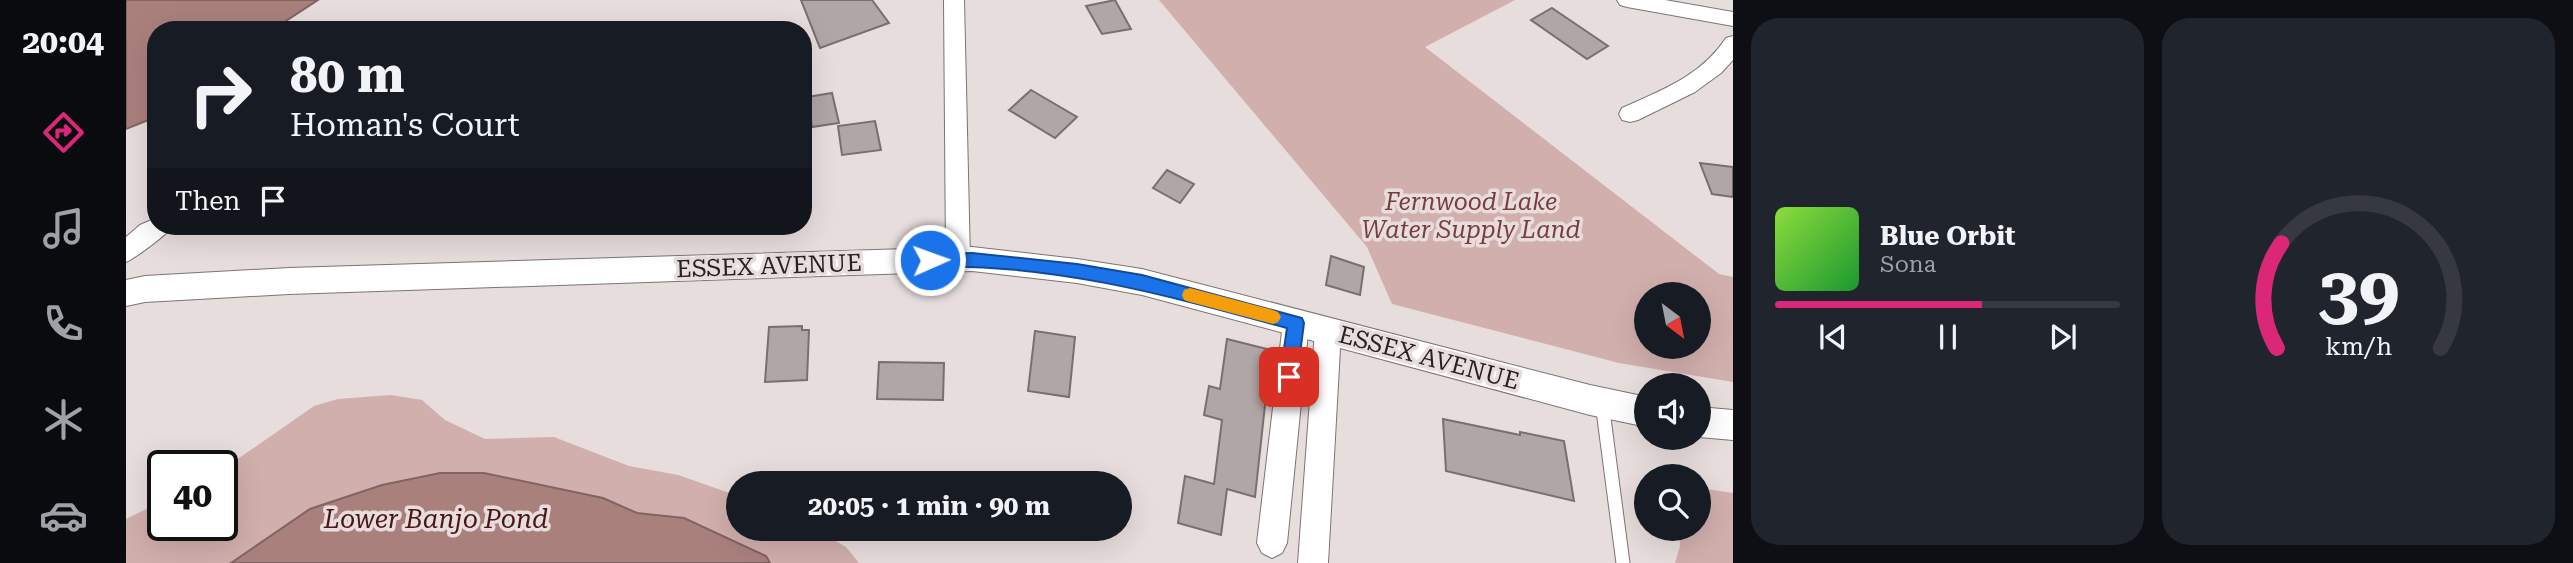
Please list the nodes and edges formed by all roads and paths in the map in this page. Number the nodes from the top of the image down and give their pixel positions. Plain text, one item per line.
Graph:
1 (954, 0) edge
2 (1627, 0) edge
3 (1733, 19) edge
4 (1733, 43) edge
5 (1630, 114) dead end
6 (147, 233) edge
7 (126, 252) edge
8 (958, 260) junction
9 (126, 293) edge
10 (1296, 323) junction
11 (1328, 331) junction
12 (1602, 403) junction
13 (1634, 409) edge
14 (1711, 423) edge
15 (1733, 425) edge
16 (1272, 543) dead end
17 (1313, 563) edge
18 (1623, 563) edge

1 - 8 street
2 - 3 street
4 - 5 street
6 - 7 street
8 - 9 street, ESSEX AVENUE
8 - 10 street, ESSEX AVENUE
10 - 11 street, ESSEX AVENUE
10 - 16 street
11 - 12 street, ESSEX AVENUE
11 - 17 street
12 - 13 street, ESSEX AVENUE
12 - 18 lane
14 - 15 street

